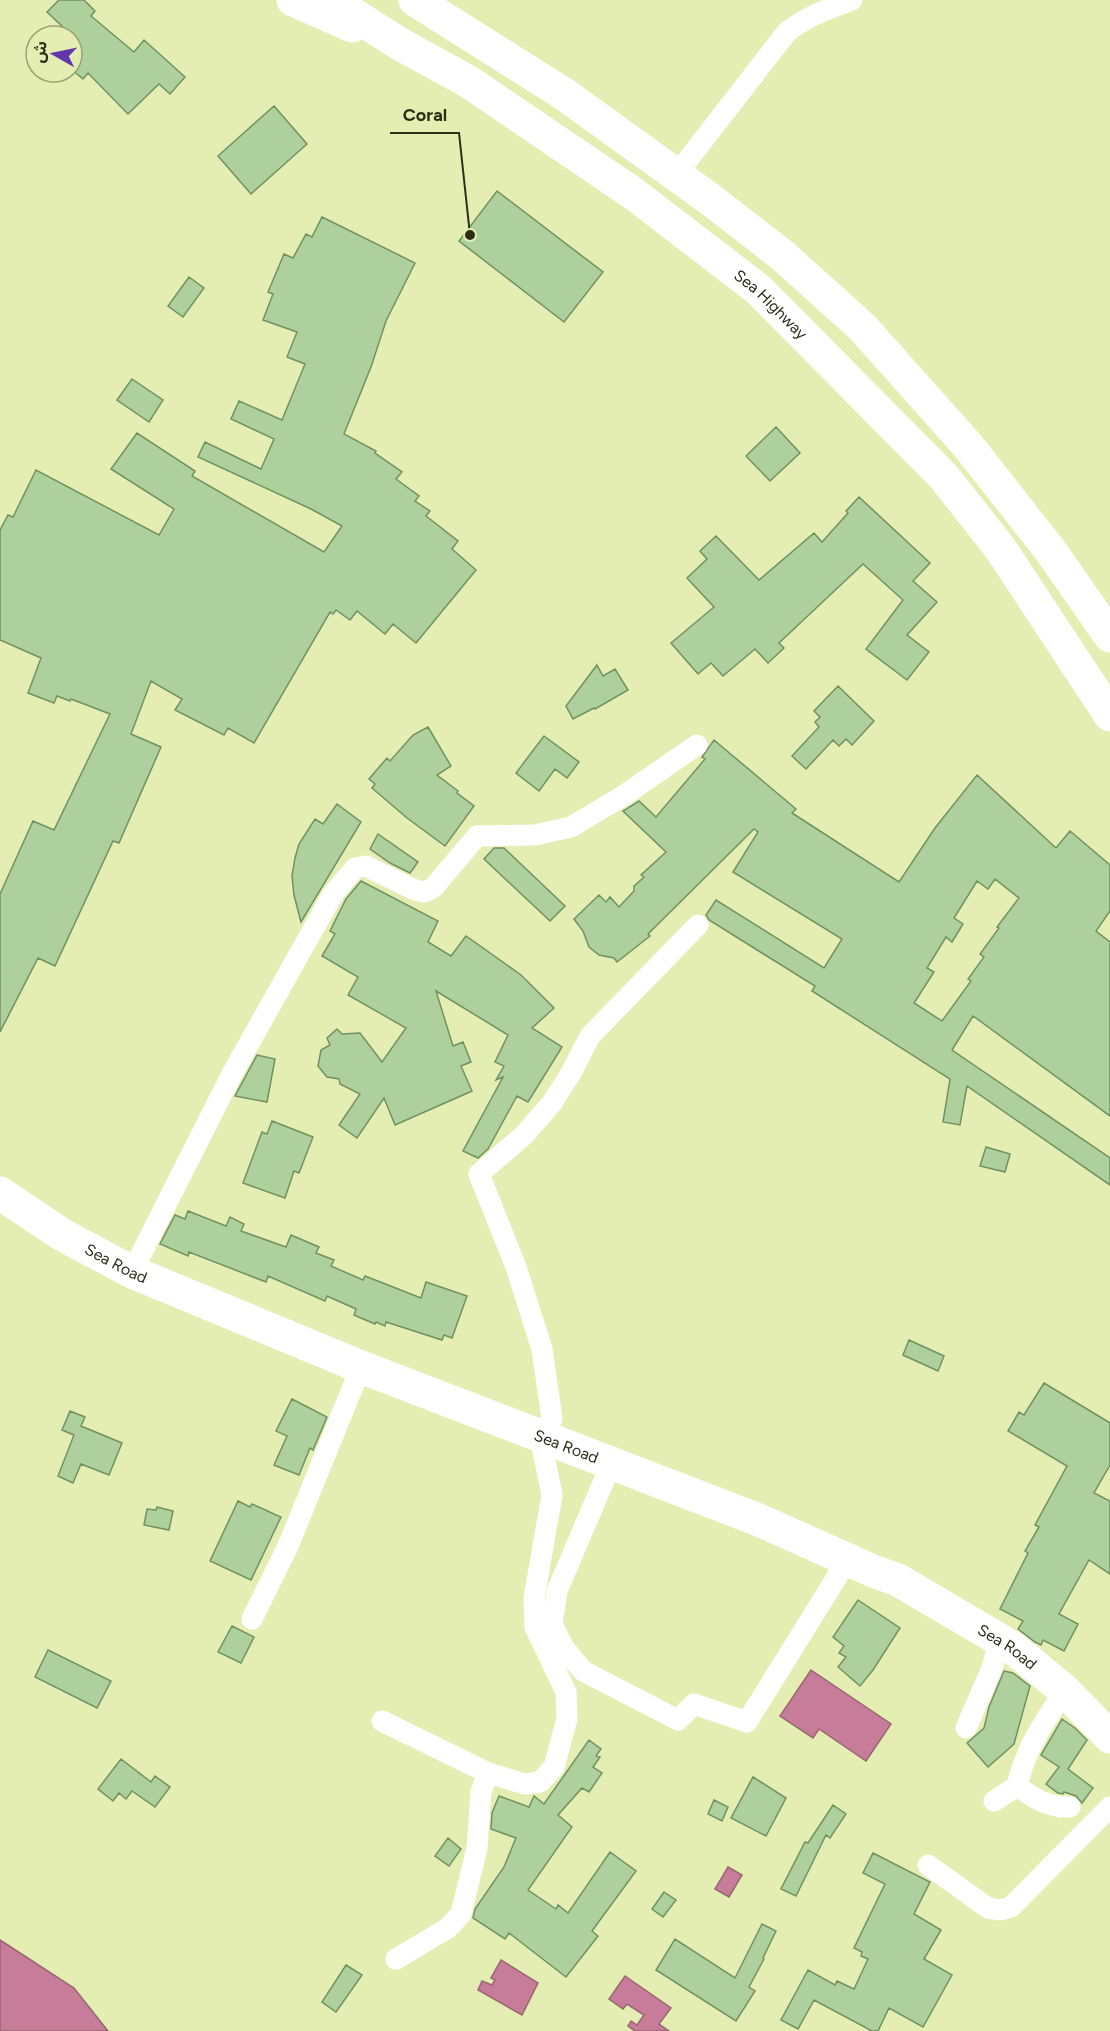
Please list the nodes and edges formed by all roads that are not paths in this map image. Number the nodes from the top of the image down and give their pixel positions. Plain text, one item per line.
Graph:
1 (293, 0) edge
2 (331, 0) edge
3 (416, 0) edge
4 (455, 0) edge
5 (852, 0) edge
6 (400, 44) junction
7 (564, 94) junction
8 (676, 175) junction
9 (1110, 636) edge
10 (1110, 715) edge
11 (697, 745) dead end
12 (698, 925) dead end
13 (0, 1193) edge
14 (132, 1272) junction
15 (361, 1367) junction
16 (540, 1436) junction
17 (612, 1462) junction
18 (848, 1559) junction
19 (252, 1619) dead end
20 (1000, 1640) junction
21 (1065, 1691) junction
22 (382, 1721) dead end
23 (966, 1728) dead end
24 (1110, 1737) edge
25 (488, 1773) junction
26 (1017, 1786) junction
27 (994, 1801) dead end
28 (1070, 1807) dead end
29 (1110, 1807) edge
30 (928, 1865) dead end
31 (396, 1959) dead end

1 - 6 highway
2 - 6 highway, Sea Highway
3 - 7 highway
4 - 7 highway
5 - 8 street
6 - 10 highway, Sea Highway
7 - 8 highway
8 - 9 highway
11 - 14 street
12 - 16 street
13 - 14 highway, Sea Road
14 - 15 highway, Sea Road
15 - 16 highway, Sea Road
15 - 19 street
16 - 17 highway, Sea Road
16 - 25 street
17 - 18 highway, Sea Road
17 - 18 street
18 - 20 highway, Sea Road
20 - 21 highway, Sea Road
20 - 23 street
21 - 24 highway, Sea Road
21 - 26 street
22 - 25 street
25 - 31 street
26 - 27 street
26 - 28 street
29 - 30 street

